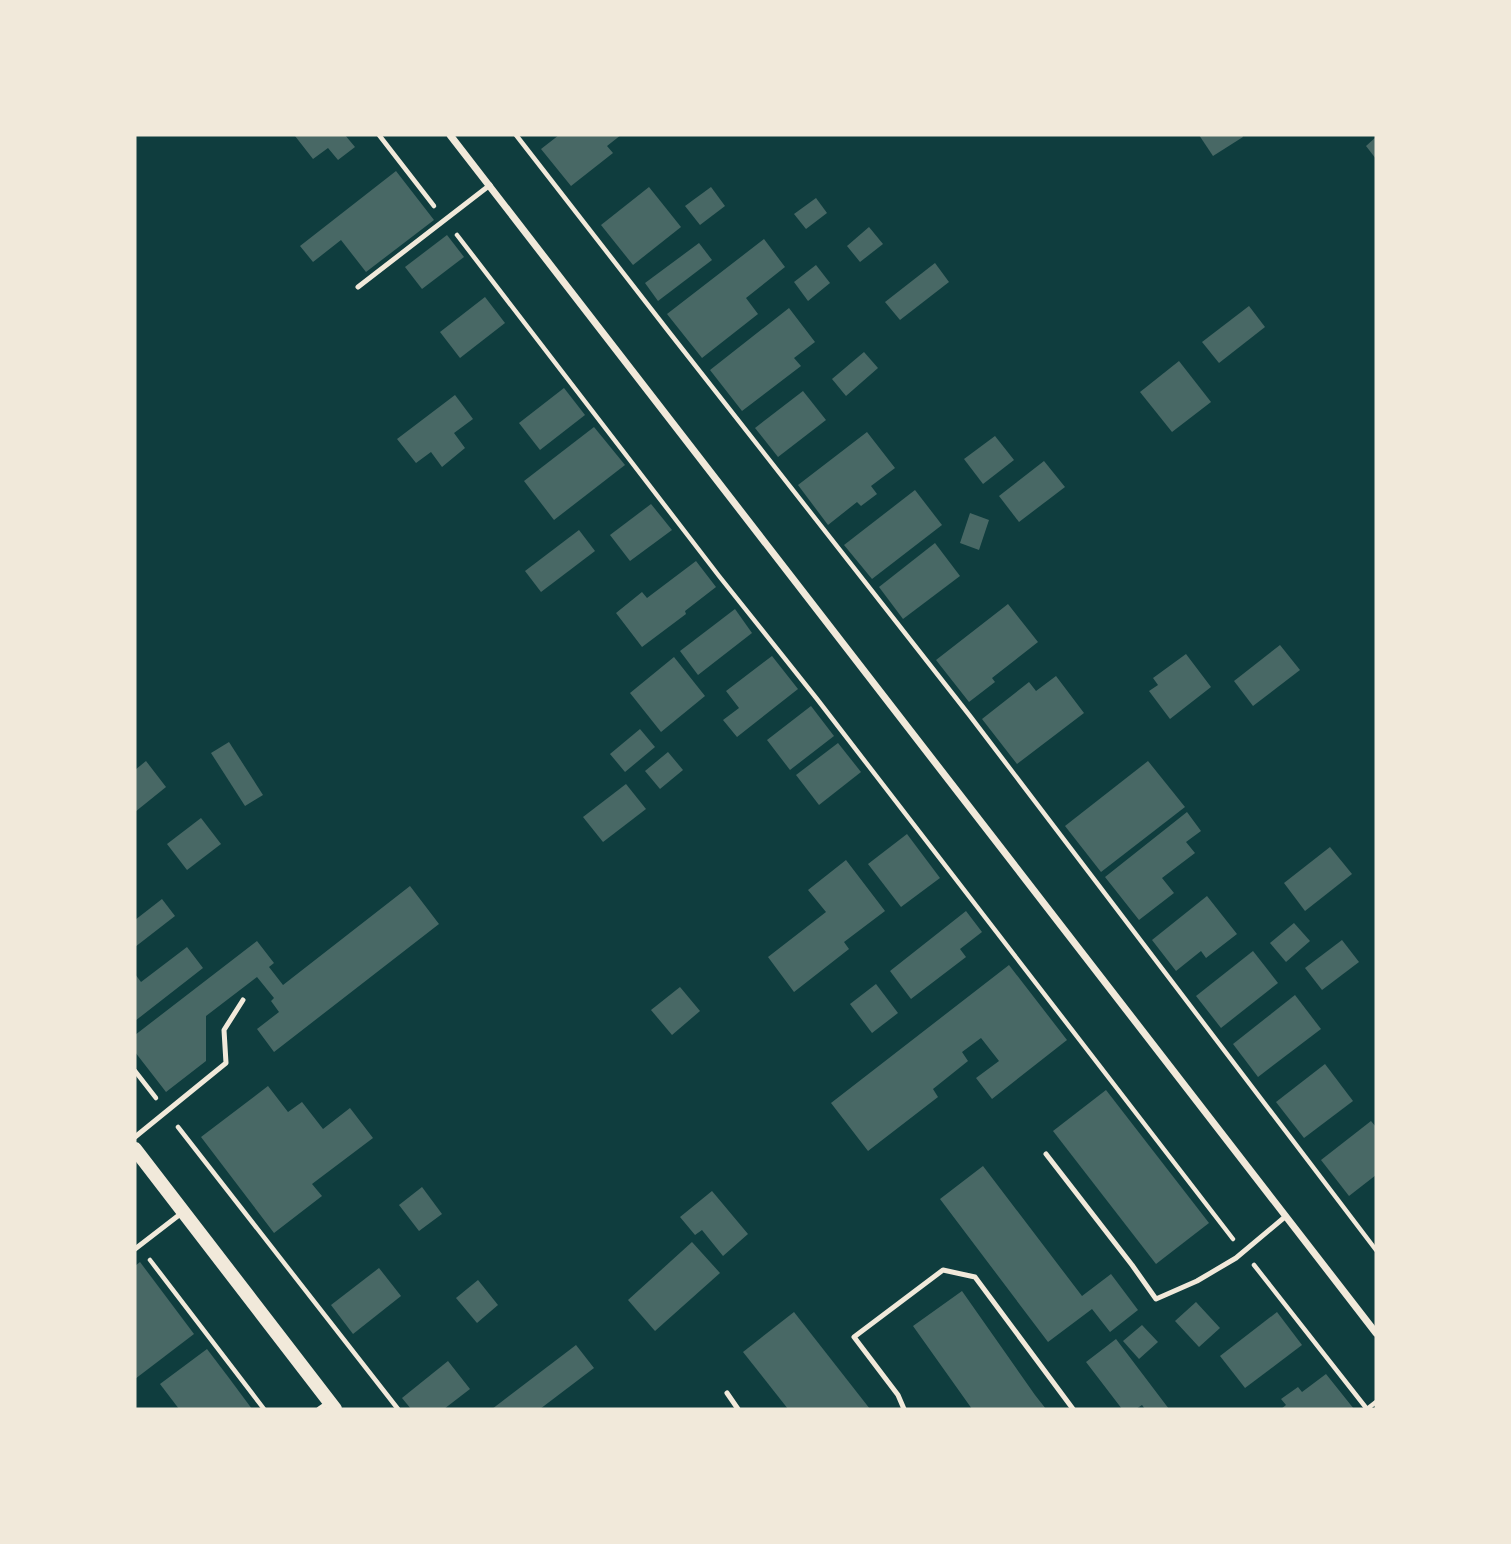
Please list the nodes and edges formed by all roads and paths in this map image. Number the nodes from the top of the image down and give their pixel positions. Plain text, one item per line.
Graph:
1 (379, 135) edge
2 (450, 135) edge
3 (516, 135) edge
4 (489, 186) junction
5 (440, 214) dead end
6 (449, 225) dead end
7 (358, 287) dead end
8 (243, 1000) dead end
9 (135, 1071) edge
10 (166, 1112) junction
11 (135, 1137) edge
12 (135, 1149) edge
13 (1046, 1154) dead end
14 (183, 1212) junction
15 (1286, 1216) junction
16 (135, 1249) edge
17 (142, 1250) dead end
18 (1376, 1250) edge
19 (1243, 1252) junction
20 (1376, 1333) edge
21 (727, 1393) dead end
22 (1376, 1402) edge
23 (327, 1407) edge
24 (264, 1409) edge
25 (398, 1409) edge
26 (738, 1409) edge
27 (904, 1409) edge
28 (1073, 1409) edge
29 (1367, 1409) edge

1 - 5 path
2 - 4 street
3 - 18 path
4 - 7 lane
4 - 15 street
6 - 19 path
8 - 10 lane
9 - 10 path
10 - 11 lane
10 - 25 path
12 - 14 main road
13 - 19 lane
14 - 16 lane
14 - 23 main road
15 - 19 lane
15 - 20 street
17 - 24 path
19 - 29 path
21 - 26 lane
22 - 29 path
27 - 28 lane

